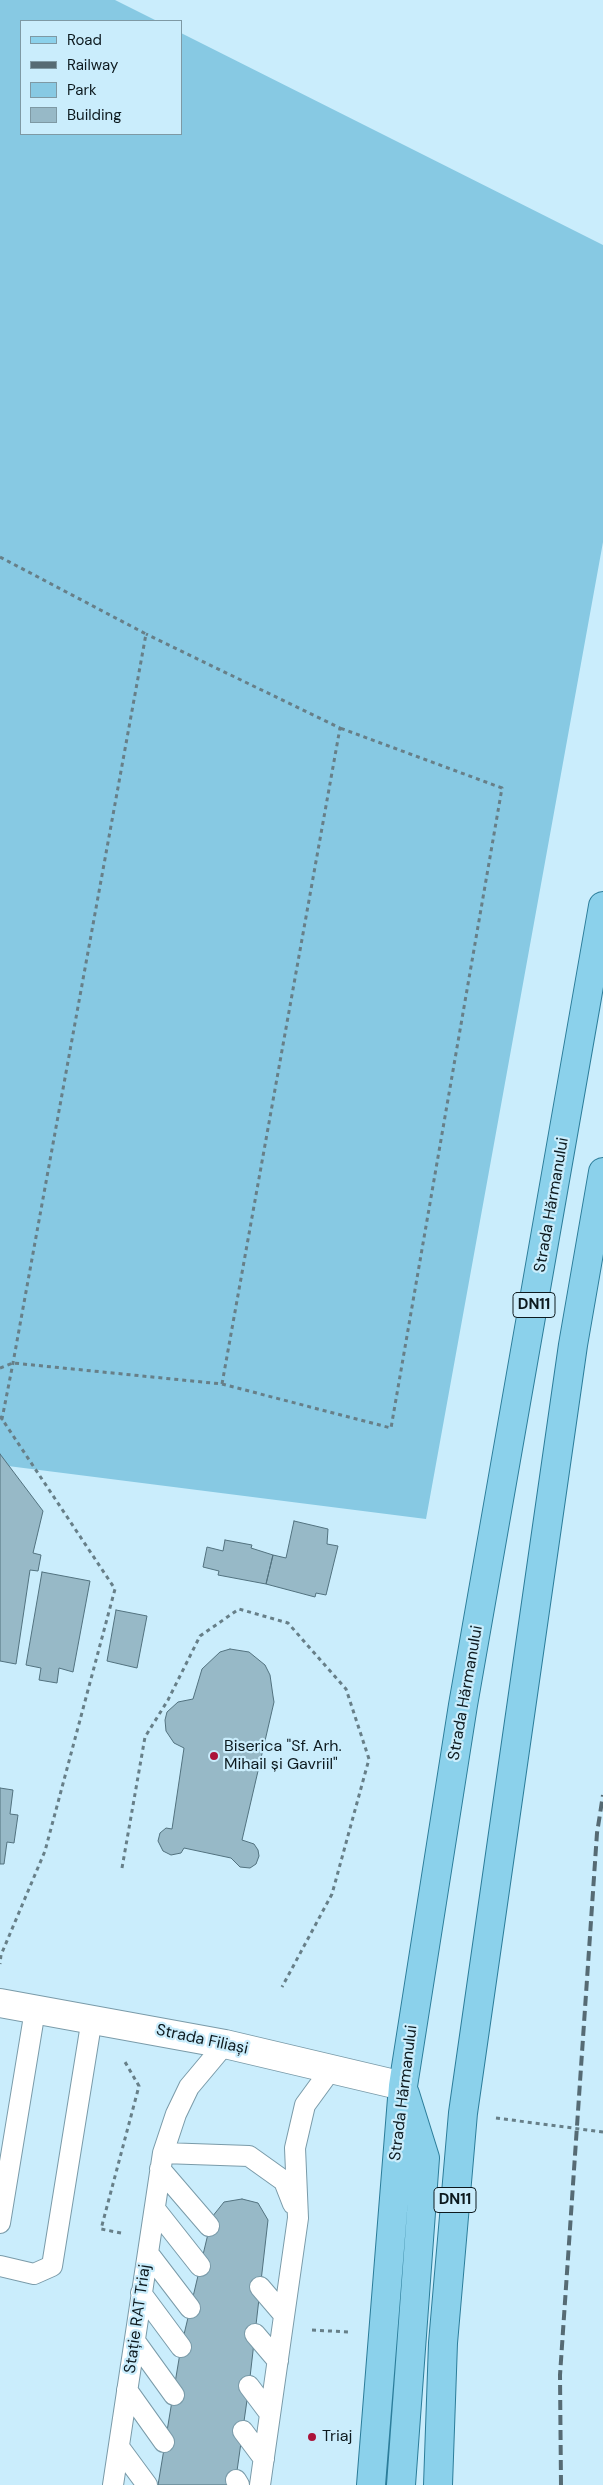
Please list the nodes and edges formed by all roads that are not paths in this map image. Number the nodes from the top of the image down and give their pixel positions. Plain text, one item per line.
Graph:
1 (603, 906) edge
2 (603, 1172) edge
3 (0, 2003) edge
4 (35, 2010) junction
5 (92, 2018) junction
6 (225, 2044) junction
7 (332, 2068) junction
8 (403, 2086) junction
9 (162, 2161) junction
10 (155, 2209) junction
11 (298, 2218) junction
12 (0, 2223) edge
13 (209, 2226) dead end
14 (148, 2253) junction
15 (0, 2266) edge
16 (200, 2266) dead end
17 (260, 2287) dead end
18 (142, 2293) junction
19 (190, 2308) dead end
20 (284, 2316) junction
21 (255, 2334) dead end
22 (135, 2341) junction
23 (182, 2347) dead end
24 (278, 2361) junction
25 (249, 2386) dead end
26 (127, 2390) junction
27 (174, 2395) dead end
28 (270, 2414) junction
29 (243, 2431) dead end
30 (164, 2442) dead end
31 (119, 2447) junction
32 (264, 2459) junction
33 (113, 2485) edge
34 (148, 2485) edge
35 (260, 2485) edge
36 (371, 2485) edge
37 (401, 2485) edge
38 (438, 2485) edge

1 - 8 main road, Strada Hărmanului / DN11
2 - 38 main road, DN11
3 - 4 street, Strada Filiași
4 - 5 street, Strada Filiași
4 - 12 lane
5 - 6 street, Strada Filiași
5 - 15 lane
6 - 7 street, Strada Filiași
6 - 9 lane, Stație RAT Triaj
7 - 8 street, Strada Filiași
7 - 11 lane
8 - 36 main road, Strada Hărmanului / DN11
8 - 37 main road
9 - 10 lane, Stație RAT Triaj
9 - 11 lane
9 - 13 lane
10 - 14 lane, Stație RAT Triaj
10 - 16 lane
11 - 20 lane
14 - 18 lane, Stație RAT Triaj
14 - 19 lane
17 - 20 lane
18 - 22 lane, Stație RAT Triaj
18 - 23 lane
20 - 24 lane
21 - 24 lane
22 - 26 lane, Stație RAT Triaj
22 - 27 lane
24 - 28 lane
25 - 28 lane
26 - 30 lane
26 - 31 lane, Stație RAT Triaj
28 - 32 lane
29 - 32 lane
31 - 33 lane, Stație RAT Triaj
31 - 34 lane
32 - 35 lane

